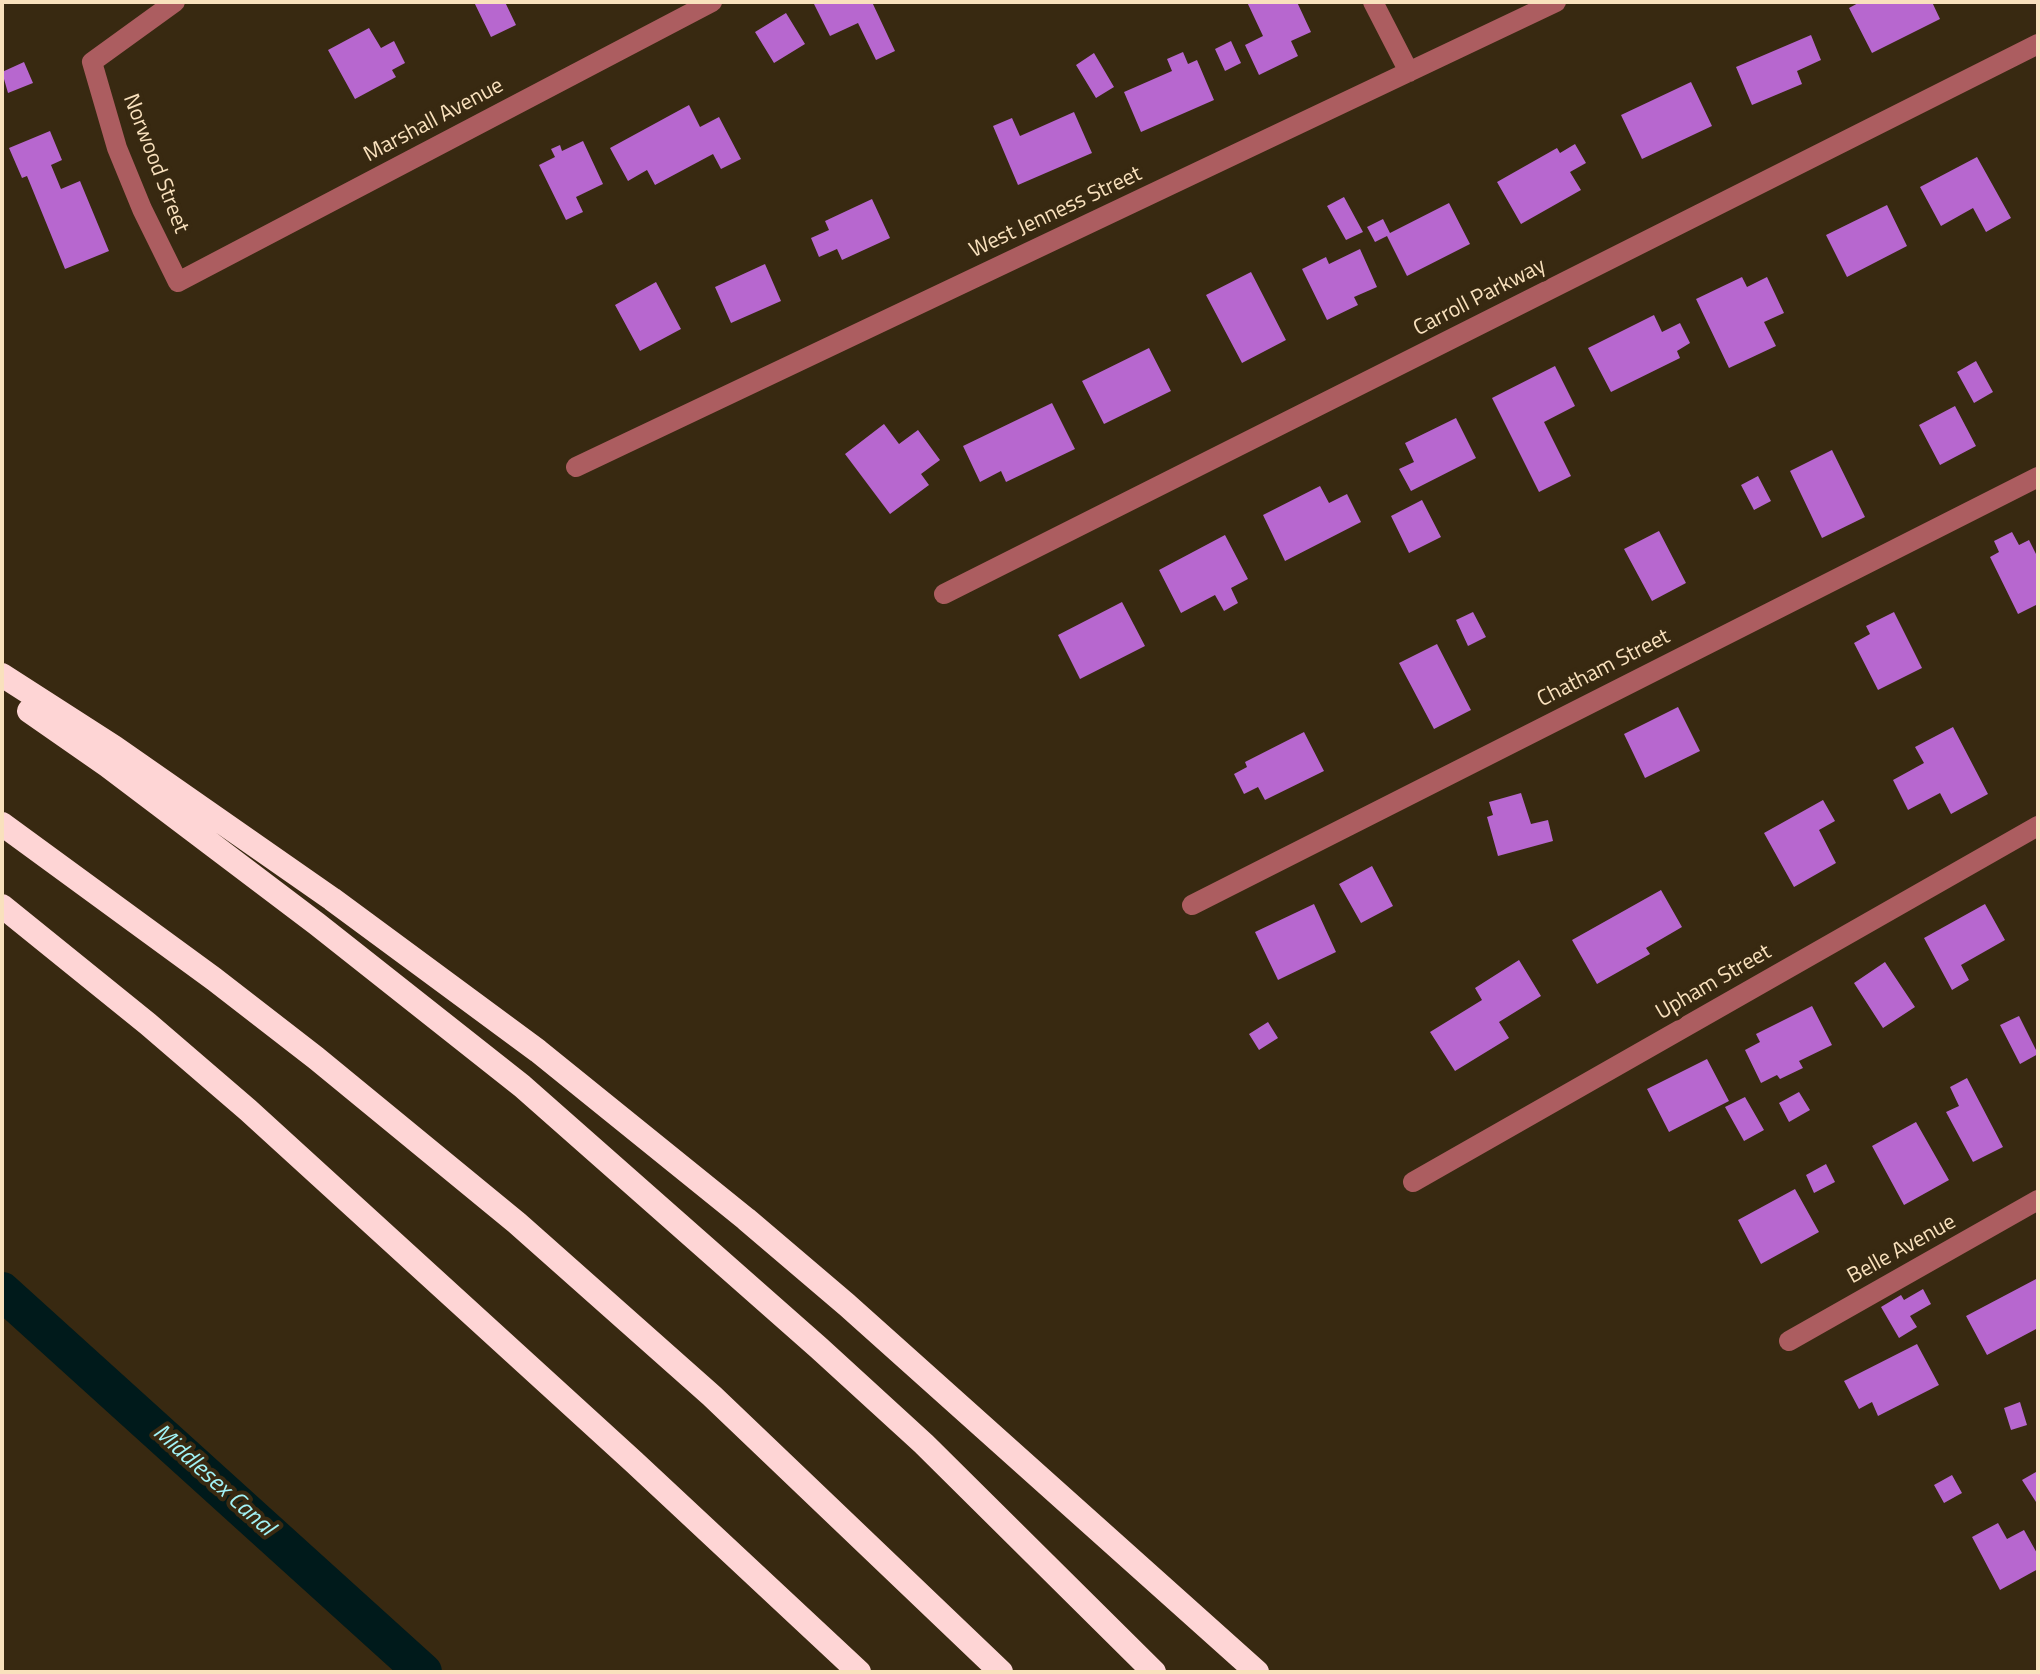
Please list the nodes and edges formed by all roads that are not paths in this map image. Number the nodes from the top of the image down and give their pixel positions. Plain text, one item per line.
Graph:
1 (175, 2) edge
2 (712, 2) edge
3 (1373, 2) edge
4 (1556, 2) edge
5 (2038, 44) edge
6 (1409, 72) junction
7 (178, 282) joint
8 (576, 467) dead end
9 (2038, 477) edge
10 (944, 594) dead end
11 (2, 675) edge
12 (2, 692) edge
13 (2, 824) edge
14 (2038, 826) edge
15 (1192, 905) dead end
16 (2, 906) edge
17 (1413, 1182) dead end
18 (2038, 1200) edge
19 (1789, 1341) dead end
20 (859, 1672) edge
21 (1001, 1672) edge
22 (1154, 1672) edge
23 (1257, 1672) edge

1 - 7 street, Norwood Street
2 - 7 street, Marshall Avenue
3 - 6 street
4 - 6 street, West Jenness Street
5 - 10 street, Carroll Parkway
6 - 8 street, West Jenness Street
9 - 15 street, Chatham Street
11 - 23 highway
12 - 22 highway
13 - 21 highway
14 - 17 street, Upham Street
16 - 20 highway
18 - 19 street, Belle Avenue

